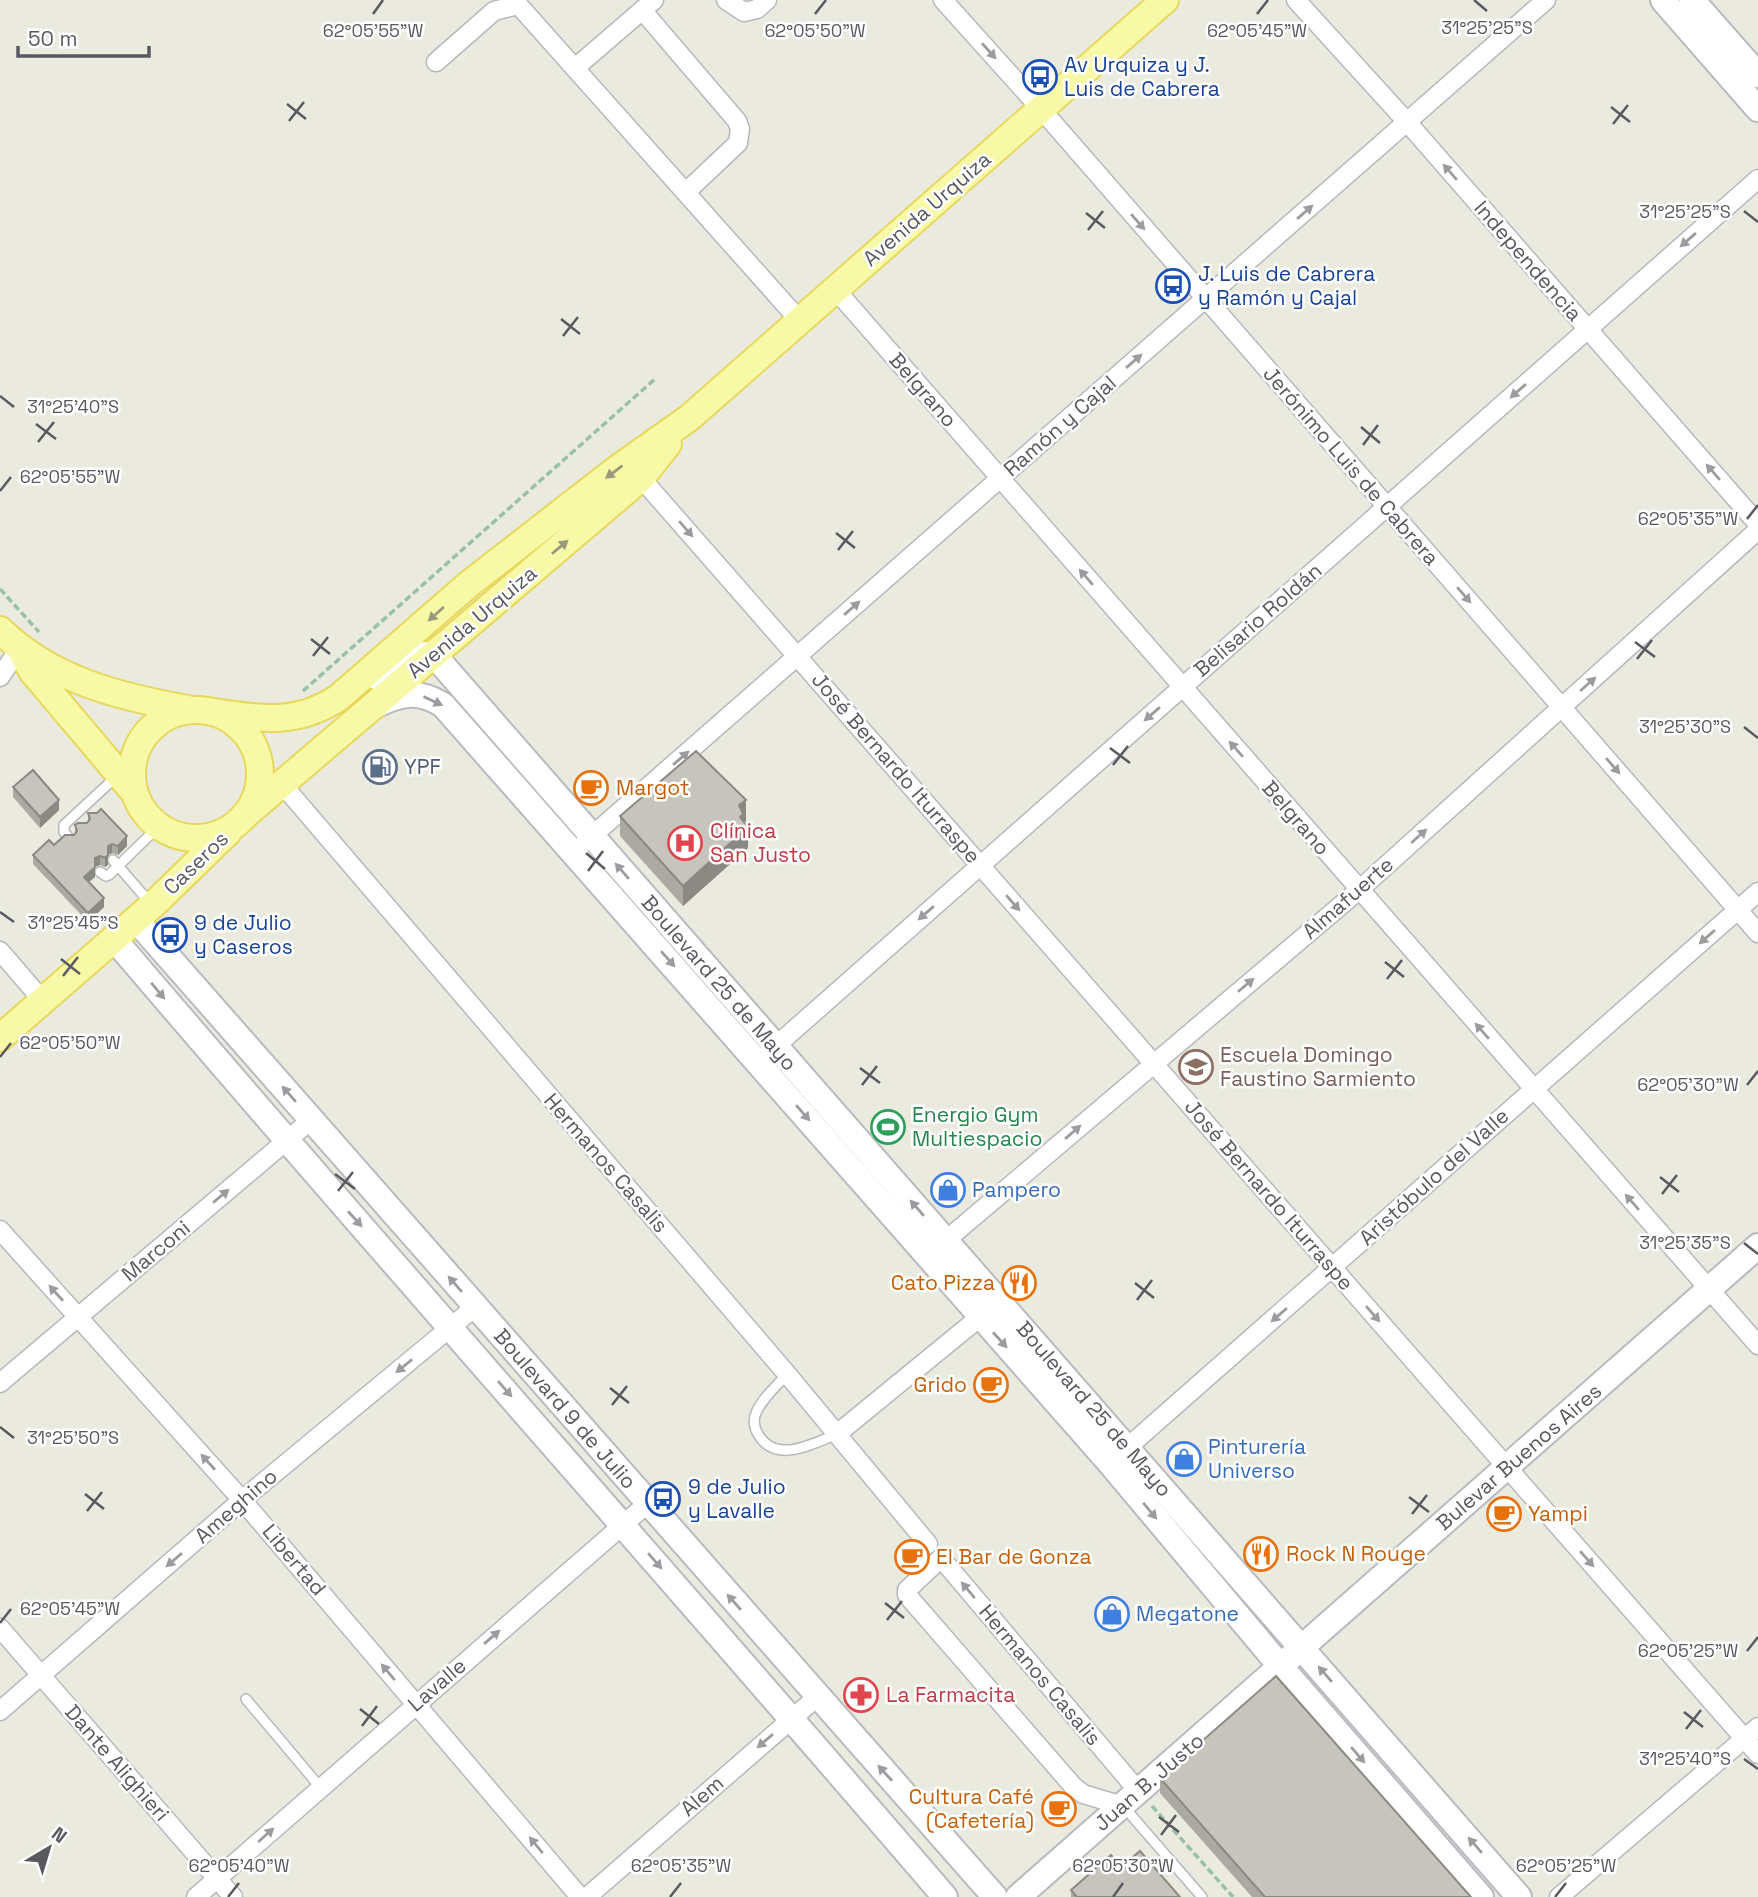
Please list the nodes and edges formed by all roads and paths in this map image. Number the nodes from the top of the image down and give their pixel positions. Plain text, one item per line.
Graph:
1 (726, 0) edge
2 (767, 0) edge
3 (943, 0) edge
4 (1165, 0) edge
5 (1296, 0) edge
6 (1546, 0) edge
7 (1663, 0) edge
8 (1692, 0) edge
9 (516, 2) edge
10 (648, 5) edge
11 (436, 62) dead end
12 (575, 68) junction
13 (1758, 75) edge
14 (1041, 109) junction
15 (1758, 109) edge
16 (1407, 122) junction
17 (1758, 179) edge
18 (686, 192) junction
19 (835, 289) junction
20 (1205, 299) junction
21 (800, 321) junction
22 (1588, 329) junction
23 (655, 379) dead end
24 (689, 418) junction
25 (640, 478) junction
26 (1000, 479) junction
27 (1387, 507) junction
28 (1758, 524) edge
29 (1758, 530) edge
30 (0, 589) edge
31 (0, 630) edge
32 (47, 639) dead end
33 (19, 649) junction
34 (434, 655) junction
35 (798, 656) junction
36 (0, 677) edge
37 (1182, 687) junction
38 (303, 691) dead end
39 (338, 698) junction
40 (369, 708) junction
41 (1562, 708) junction
42 (201, 711) junction
43 (126, 783) junction
44 (282, 784) junction
45 (241, 820) junction
46 (161, 828) junction
47 (71, 839) edge
48 (583, 844) junction
49 (115, 863) junction
50 (981, 865) junction
51 (100, 872) dead end
52 (1359, 890) junction
53 (1758, 892) edge
54 (148, 909) junction
55 (1738, 910) junction
56 (1758, 933) edge
57 (114, 939) junction
58 (0, 951) edge
59 (43, 1000) junction
60 (0, 1038) edge
61 (767, 1054) junction
62 (1153, 1063) junction
63 (1533, 1088) junction
64 (311, 1120) junction
65 (286, 1142) junction
66 (0, 1230) edge
67 (1758, 1246) edge
68 (937, 1248) junction
69 (1332, 1268) junction
70 (1709, 1289) junction
71 (475, 1307) junction
72 (77, 1317) junction
73 (980, 1317) junction
74 (451, 1327) junction
75 (1758, 1345) edge
76 (787, 1374) junction
77 (0, 1382) edge
78 (837, 1434) junction
79 (1118, 1455) junction
80 (1507, 1467) junction
81 (242, 1500) junction
82 (648, 1503) junction
83 (623, 1524) junction
84 (928, 1544) dead end
85 (0, 1628) edge
86 (1303, 1648) junction
87 (1281, 1667) junction
88 (41, 1676) junction
89 (817, 1697) junction
90 (246, 1699) dead end
91 (416, 1704) junction
92 (0, 1711) edge
93 (792, 1718) junction
94 (1751, 1733) edge
95 (1758, 1754) edge
96 (1418, 1780) junction
97 (320, 1787) junction
98 (1396, 1798) junction
99 (1131, 1799) junction
100 (217, 1878) junction
101 (196, 1897) edge
102 (233, 1897) edge
103 (580, 1897) edge
104 (587, 1897) edge
105 (945, 1897) edge
106 (995, 1897) edge
107 (1018, 1897) edge
108 (1202, 1897) edge
109 (1233, 1897) edge
110 (1481, 1897) edge
111 (1519, 1897) edge
112 (1559, 1897) edge

1 - 2 street
3 -> 14 street, Jerónimo Luis de Cabrera
4 - 14 main road, Avenida Urquiza
5 - 16 street, Independencia
6 - 16 street, Ramón y Cajal
7 - 15 main road
8 - 13 main road
9 - 11 street
9 - 12 street
10 - 12 street
10 - 18 street
12 - 18 street
14 - 19 main road, Avenida Urquiza
14 -> 20 street, Jerónimo Luis de Cabrera
20 -> 16 street, Ramón y Cajal
22 -> 16 street, Independencia
17 -> 22 street, Belisario Roldán
18 - 21 street
19 - 21 main road, Avenida Urquiza
19 - 26 street, Belgrano
26 -> 20 street, Ramón y Cajal
20 - 27 street, Jerónimo Luis de Cabrera
21 - 24 main road, Avenida Urquiza
22 -> 27 street, Belisario Roldán
28 -> 22 street, Independencia
23 - 38 path
24 - 25 main road, Avenida Urquiza
24 -> 39 main road, Avenida Urquiza
34 -> 25 main road, Avenida Urquiza
25 -> 35 street, José Bernardo Iturraspe
35 -> 26 street, Ramón y Cajal
37 -> 26 street, Belgrano
27 - 37 street, Belisario Roldán
27 -> 41 street, Jerónimo Luis de Cabrera
41 -> 29 street, Almafuerte
30 - 32 path
31 - 33 main road
33 - 36 street
33 - 42 main road
33 - 43 main road
34 - 39 main road
34 - 40 main road, Avenida Urquiza
34 - 48 main road, Boulevard 25 de Mayo
48 -> 35 street, Ramón y Cajal
35 - 50 street, José Bernardo Iturraspe
37 -> 50 street, Belisario Roldán
52 -> 37 street, Belgrano
39 - 42 main road, Avenida Urquiza
40 - 44 main road, Avenida Urquiza
40 -> 48 main road, Boulevard 25 de Mayo
52 -> 41 street, Almafuerte
41 -> 55 street, Jerónimo Luis de Cabrera
42 - 43 main road
42 - 45 main road
43 - 46 main road
43 - 47 lane
44 - 45 main road, Avenida Urquiza
44 - 76 street, Hermanos Casalis
45 - 46 main road
45 - 54 main road, Caseros
46 - 49 lane
46 - 54 main road, Caseros
48 - 61 main road, Boulevard 25 de Mayo
49 - 51 lane
49 - 54 lane
50 -> 61 street, Belisario Roldán
50 -> 62 street, José Bernardo Iturraspe
62 -> 52 street, Almafuerte
63 -> 52 street, Belgrano
53 - 55 street, Aristóbulo del Valle
54 - 57 main road, Caseros
64 -> 54 main road, Boulevard 9 de Julio
55 - 56 street, Jerónimo Luis de Cabrera
55 -> 63 street, Aristóbulo del Valle
57 - 59 main road, Caseros
57 -> 65 main road, Boulevard 9 de Julio
58 - 59 street
59 - 60 main road, Caseros
61 - 68 main road, Boulevard 25 de Mayo
68 -> 62 street, Almafuerte
62 - 69 street, José Bernardo Iturraspe
63 - 69 street, Aristóbulo del Valle
70 -> 63 street, Belgrano
64 - 65 street, Marconi
71 -> 64 main road, Boulevard 9 de Julio
72 -> 65 street, Marconi
65 -> 74 main road, Boulevard 9 de Julio
72 -> 66 street, Libertad
67 - 70 main road, Bulevar Buenos Aires
68 - 73 main road, Boulevard 25 de Mayo
68 - 79 main road, Boulevard 25 de Mayo
69 -> 79 street, Aristóbulo del Valle
69 -> 80 street, José Bernardo Iturraspe
70 - 75 street, Belgrano
70 - 80 main road, Bulevar Buenos Aires
71 - 74 street, Ameghino
71 - 82 main road, Boulevard 9 de Julio
72 - 77 street, Marconi
81 -> 72 street, Libertad
73 - 78 street
73 -> 79 main road, Boulevard 25 de Mayo
74 -> 81 street, Ameghino
74 -> 83 main road, Boulevard 9 de Julio
76 - 78 street, Hermanos Casalis
76 - 78 lane
78 - 84 street, Hermanos Casalis
79 - 86 main road, Boulevard 25 de Mayo
79 -> 87 main road, Boulevard 25 de Mayo
80 - 86 main road, Bulevar Buenos Aires
80 -> 94 street, José Bernardo Iturraspe
81 -> 88 street, Ameghino
91 -> 81 street, Libertad
82 - 83 street, Lavalle
89 -> 82 main road, Boulevard 9 de Julio
91 -> 83 street, Lavalle
83 -> 93 main road, Boulevard 9 de Julio
85 - 88 street, Dante Alighieri
86 - 87 main road, Bulevar Buenos Aires
96 -> 86 main road, Boulevard 25 de Mayo
87 -> 98 main road, Boulevard 25 de Mayo
87 - 99 main road, Juan B. Justo
88 - 92 street, Ameghino
88 - 100 street, Dante Alighieri
89 - 93 street, Alem
106 -> 89 main road, Boulevard 9 de Julio
90 - 97 lane
91 - 97 street, Lavalle
103 -> 91 street, Libertad
93 -> 104 street, Alem
93 - 105 main road, Boulevard 9 de Julio
94 - 95 street, José Bernardo Iturraspe
94 - 112 street
96 - 98 street
111 -> 96 main road, Boulevard 25 de Mayo
100 -> 97 street, Lavalle
98 - 110 main road, Boulevard 25 de Mayo
99 -> 99 street, Hermanos Casalis
99 - 107 main road, Juan B. Justo
99 - 108 lane
99 - 109 path
100 - 101 street, Lavalle
100 - 102 street, Dante Alighieri

